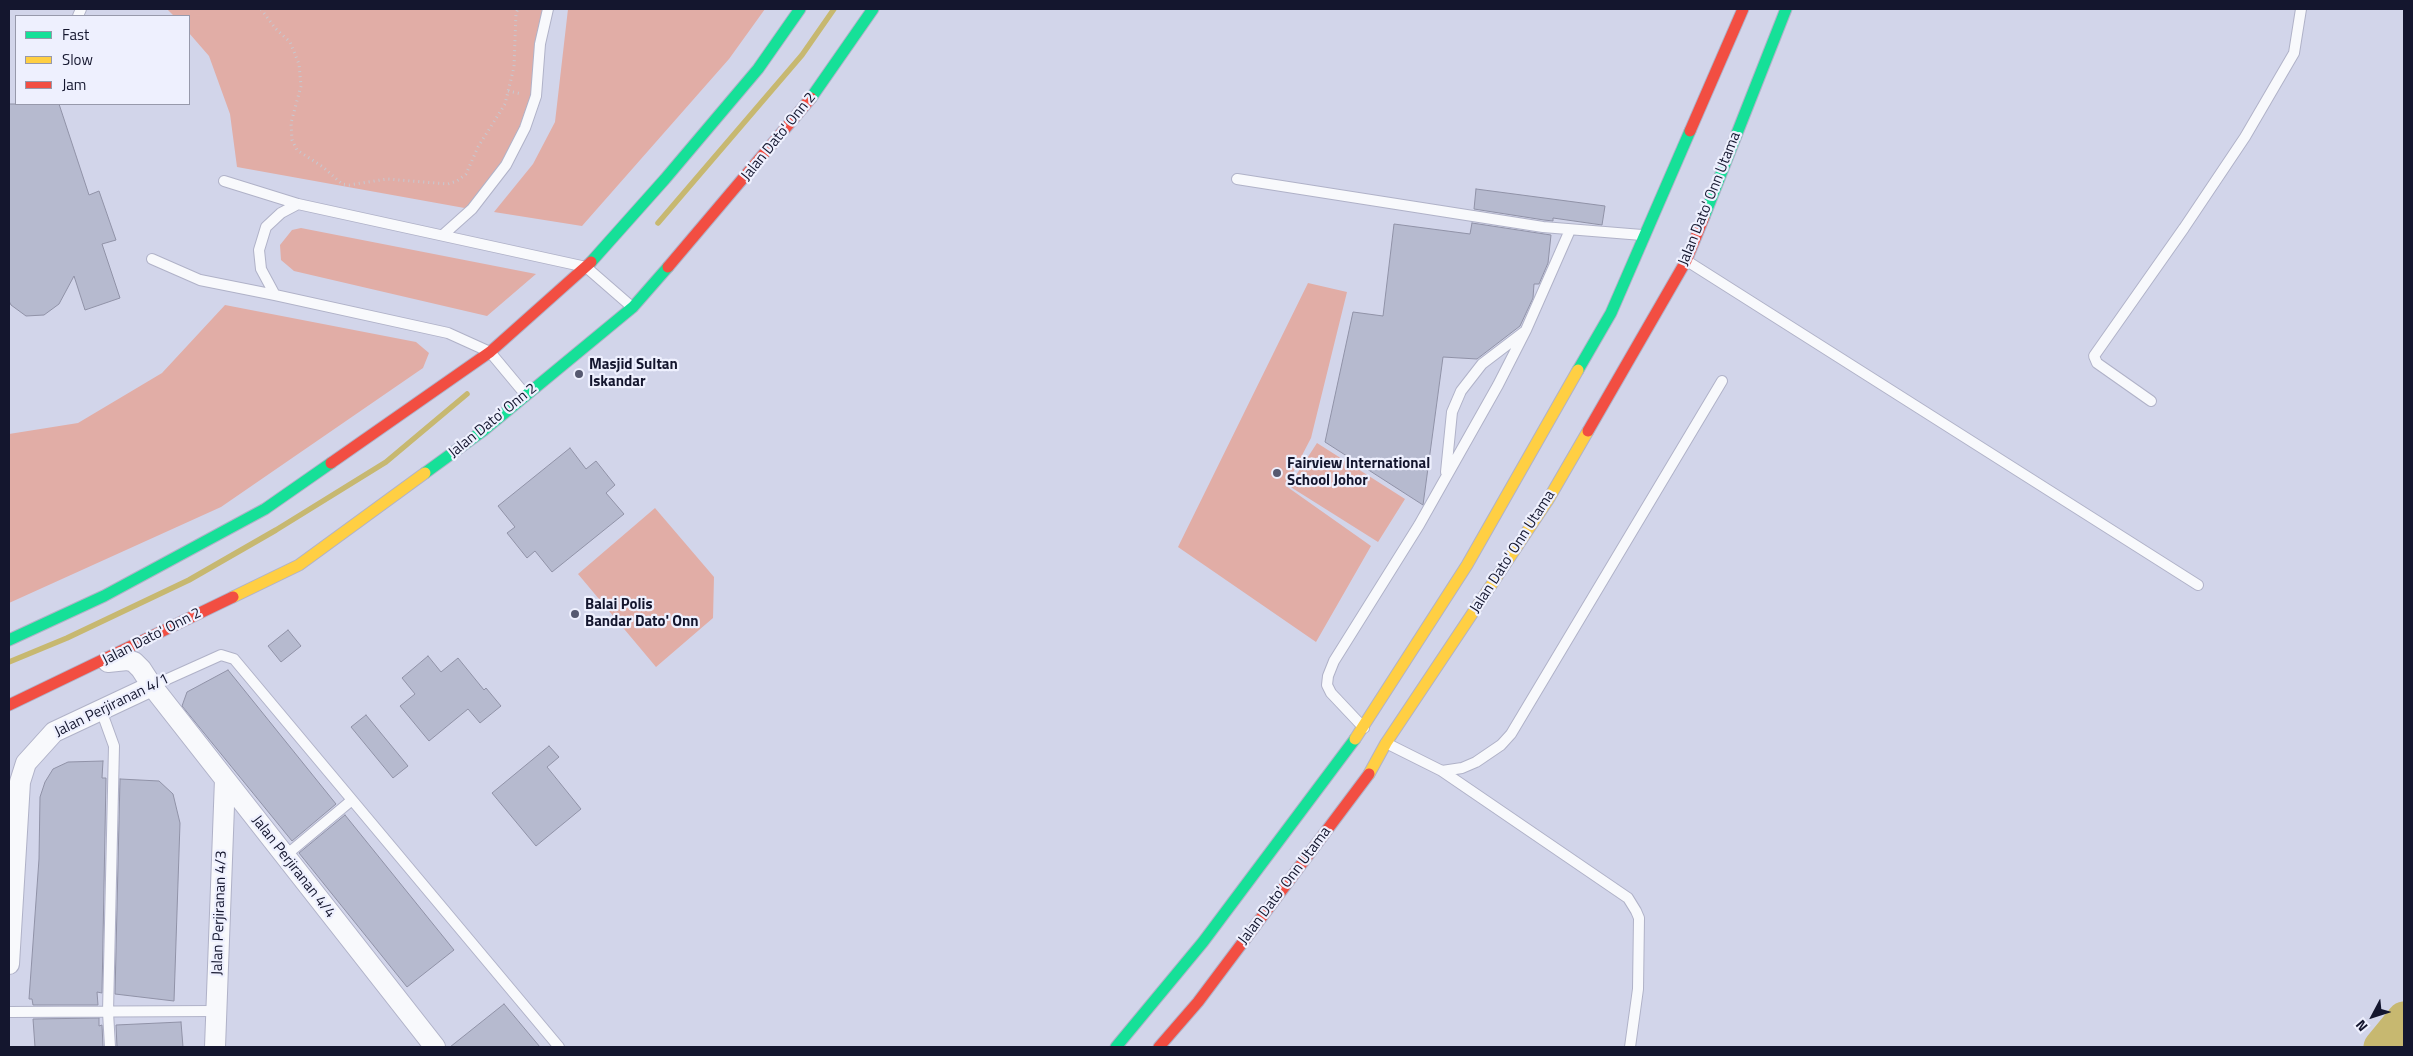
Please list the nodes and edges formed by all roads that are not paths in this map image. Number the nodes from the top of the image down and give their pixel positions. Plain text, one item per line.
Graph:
1 (548, 9) edge
2 (800, 9) edge
3 (873, 9) edge
4 (1743, 9) edge
5 (1786, 9) edge
6 (2301, 9) edge
7 (1237, 179) dead end
8 (224, 180) dead end
9 (298, 204) junction
10 (1570, 230) junction
11 (444, 234) junction
12 (1646, 235) junction
13 (152, 259) dead end
14 (1686, 261) junction
15 (586, 267) junction
16 (275, 295) junction
17 (633, 307) junction
18 (1526, 330) junction
19 (490, 352) junction
20 (1722, 380) dead end
21 (525, 395) junction
22 (2151, 401) dead end
23 (1446, 476) junction
24 (2198, 585) dead end
25 (161, 631) junction
26 (9, 640) edge
27 (98, 664) junction
28 (152, 686) junction
29 (9, 705) edge
30 (101, 710) junction
31 (1375, 736) junction
32 (1442, 771) junction
33 (225, 779) junction
34 (352, 800) junction
35 (285, 856) junction
36 (9, 964) edge
37 (216, 1011) junction
38 (9, 1012) edge
39 (108, 1012) junction
40 (110, 1047) edge
41 (215, 1047) edge
42 (435, 1047) edge
43 (559, 1047) edge
44 (1116, 1047) edge
45 (1159, 1047) edge
46 (1630, 1047) edge

1 - 11 lane
2 - 15 main road
3 - 17 main road, Jalan Dato' Onn 2
4 - 12 main road, Jalan Dato' Onn Utama
5 - 14 main road, Jalan Dato' Onn Utama
6 - 22 lane
7 - 10 lane
8 - 9 lane
9 - 11 lane
9 - 16 lane
10 - 12 lane
10 - 18 lane
11 - 15 lane
12 - 31 main road, Jalan Dato' Onn Utama
13 - 16 lane
14 - 24 lane
14 - 31 main road, Jalan Dato' Onn Utama
15 - 17 lane
15 - 19 main road
16 - 19 lane
17 - 21 main road, Jalan Dato' Onn 2
18 - 23 lane
18 - 23 lane
19 - 21 lane
19 - 26 main road
20 - 32 lane
21 - 25 main road, Jalan Dato' Onn 2
23 - 31 lane
25 - 27 main road, Jalan Dato' Onn 2
25 - 28 street
27 - 28 street, Jalan Perjiranan 4/4
27 - 29 main road, Jalan Dato' Onn 2
28 - 30 street, Jalan Perjiranan 4/1
28 - 33 street, Jalan Perjiranan 4/4
28 - 34 lane, Jalan Perjiranan 4/1
30 - 36 street, Jalan Perjiranan 4/1
30 - 39 lane
31 - 32 lane
31 - 44 main road, Jalan Dato' Onn Utama
31 - 45 main road, Jalan Dato' Onn Utama
32 - 46 lane
33 - 35 street, Jalan Perjiranan 4/4
33 - 37 street, Jalan Perjiranan 4/3
34 - 35 lane
34 - 43 lane
35 - 42 street, Jalan Perjiranan 4/4
37 - 39 lane
37 - 41 street, Jalan Perjiranan 4/3
38 - 39 lane
39 - 40 lane

